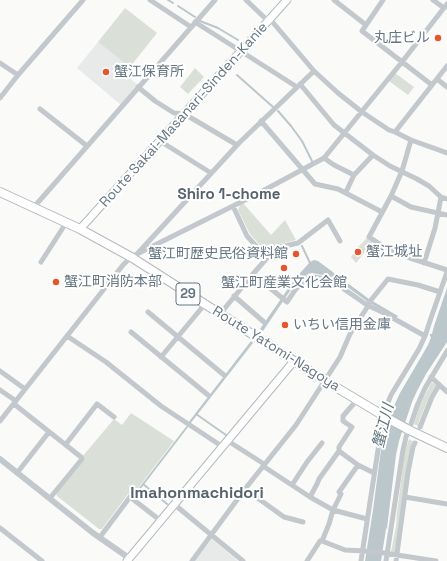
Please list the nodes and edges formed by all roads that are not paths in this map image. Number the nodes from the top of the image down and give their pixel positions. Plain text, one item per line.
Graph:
1 (83, 0) edge
2 (150, 0) edge
3 (215, 0) edge
4 (246, 0) edge
5 (287, 0) edge
6 (334, 0) edge
7 (383, 0) edge
8 (433, 0) edge
9 (444, 8) edge
10 (447, 14) edge
11 (269, 20) junction
12 (195, 22) junction
13 (366, 25) junction
14 (191, 27) junction
15 (240, 52) junction
16 (402, 62) junction
17 (0, 63) edge
18 (447, 66) edge
19 (314, 72) junction
20 (18, 75) junction
21 (437, 79) junction
22 (432, 85) junction
23 (298, 86) junction
24 (138, 87) junction
25 (447, 87) edge
26 (0, 98) edge
27 (40, 109) dead end
28 (362, 112) junction
29 (184, 114) junction
30 (261, 121) junction
31 (395, 132) junction
32 (344, 134) junction
33 (412, 140) junction
34 (160, 141) junction
35 (237, 145) junction
36 (87, 146) junction
37 (447, 153) edge
38 (373, 155) junction
39 (324, 158) junction
40 (303, 170) junction
41 (402, 171) junction
42 (211, 173) junction
43 (354, 175) junction
44 (0, 192) edge
45 (346, 192) junction
46 (391, 196) junction
47 (441, 197) junction
48 (447, 199) edge
49 (233, 206) junction
50 (34, 207) junction
51 (382, 212) junction
52 (438, 213) junction
53 (447, 215) edge
54 (66, 223) junction
55 (80, 229) junction
56 (340, 241) dead end
57 (134, 256) junction
58 (266, 258) junction
59 (41, 262) dead end
60 (424, 263) junction
61 (447, 271) edge
62 (253, 274) junction
63 (440, 292) junction
64 (234, 296) junction
65 (205, 304) junction
66 (369, 304) junction
67 (148, 312) dead end
68 (220, 314) junction
69 (264, 322) dead end
70 (131, 332) dead end
71 (68, 336) junction
72 (178, 336) junction
73 (426, 336) junction
74 (447, 351) edge
75 (161, 357) junction
76 (294, 361) junction
77 (0, 371) edge
78 (224, 375) dead end
79 (431, 377) junction
80 (324, 380) junction
81 (439, 385) junction
82 (25, 389) junction
83 (0, 390) edge
84 (447, 392) edge
85 (208, 395) dead end
86 (357, 400) junction
87 (15, 402) junction
88 (114, 417) dead end
89 (386, 417) junction
90 (0, 421) edge
91 (420, 427) dead end
92 (409, 429) junction
93 (49, 432) junction
94 (228, 440) junction
95 (322, 443) dead end
96 (415, 443) dead end
97 (66, 444) junction
98 (223, 447) junction
99 (447, 448) edge
100 (339, 451) junction
101 (0, 459) edge
102 (263, 465) junction
103 (358, 465) junction
104 (17, 473) junction
105 (374, 473) junction
106 (292, 485) junction
107 (245, 489) junction
108 (310, 497) junction
109 (405, 497) junction
110 (50, 498) junction
111 (447, 504) edge
112 (175, 505) junction
113 (333, 510) junction
114 (367, 519) junction
115 (161, 521) junction
116 (303, 522) dead end
117 (1, 530) edge
118 (212, 535) junction
119 (100, 537) junction
120 (322, 542) junction
121 (364, 551) junction
122 (386, 554) junction
123 (397, 558) edge
124 (128, 560) edge
125 (42, 561) edge
126 (192, 561) edge
127 (243, 561) edge
128 (307, 561) edge
129 (361, 561) edge
130 (386, 561) edge
131 (432, 561) edge
132 (436, 561) edge

1 - 20 street
2 - 14 street
3 - 12 street
4 - 11 street
5 - 11 main road, Route Sakai-Masanari-Sinden-Kanie
6 - 13 street
7 - 13 street
8 - 9 street
9 - 10 street
9 - 16 street
11 - 15 main road, Route Sakai-Masanari-Sinden-Kanie
11 - 19 street
12 - 14 street
12 - 15 street
13 - 16 street
14 - 24 street
15 - 23 street
15 - 29 main road, Route Sakai-Masanari-Sinden-Kanie
16 - 22 street
16 - 28 street
17 - 20 street
18 - 21 street
19 - 23 street
19 - 28 street
20 - 26 street
21 - 22 street
21 - 25 street
22 - 31 street
23 - 30 street
23 - 32 street
24 - 29 street
24 - 36 street
27 - 36 street
28 - 31 street
28 - 32 street
29 - 34 main road, Route Sakai-Masanari-Sinden-Kanie
29 - 35 street
30 - 35 street
30 - 40 street
31 - 33 street
32 - 38 street
32 - 39 street
33 - 37 street
33 - 41 street
34 - 42 street
34 - 55 main road, Route Sakai-Masanari-Sinden-Kanie
35 - 42 street
36 - 50 street
38 - 41 street
38 - 43 street
39 - 40 street
39 - 43 street
40 - 45 street
40 - 49 street
41 - 46 street
41 - 47 street
42 - 57 street
43 - 45 street
44 - 50 main road, Route Yatomi-Nagoya / 29
45 - 51 street
46 - 51 street
46 - 52 street
47 - 48 street
47 - 52 street
49 - 57 street
49 - 58 street
50 - 54 main road, Route Yatomi-Nagoya / 29
51 - 60 street
52 - 53 street
52 - 60 street
54 - 55 main road, Route Yatomi-Nagoya / 29
54 - 59 street
55 - 57 main road, Route Yatomi-Nagoya / 29
56 - 58 street
57 - 65 main road, Route Yatomi-Nagoya / 29
57 - 71 street
58 - 62 street
60 - 61 street
61 - 63 street
62 - 64 street
62 - 66 street
63 - 66 street
63 - 73 street
64 - 68 street
64 - 69 street
65 - 68 main road, Route Yatomi-Nagoya / 29
65 - 72 street
66 - 73 street
66 - 80 street
67 - 72 street
68 - 76 main road, Route Yatomi-Nagoya / 29
70 - 75 street
71 - 82 street
71 - 98 street
72 - 75 street
72 - 78 street
73 - 89 street
74 - 79 street
75 - 85 street
76 - 80 main road, Route Yatomi-Nagoya / 29
76 - 94 main road
77 - 82 street
79 - 81 street
79 - 92 street
80 - 86 main road, Route Yatomi-Nagoya / 29
80 - 102 street
81 - 84 street
81 - 91 street
82 - 87 street
83 - 87 street
86 - 89 main road, Route Yatomi-Nagoya / 29
86 - 100 street
87 - 90 street
87 - 93 street
88 - 97 street
89 - 92 main road, Route Yatomi-Nagoya / 29
89 - 105 street
92 - 99 main road, Route Yatomi-Nagoya / 29
92 - 122 street
93 - 97 street
93 - 104 street
94 - 98 main road
94 - 102 street
95 - 106 street
96 - 109 street
97 - 110 street
98 - 112 main road
100 - 103 street
100 - 108 street
101 - 104 street
102 - 106 street
102 - 107 street
103 - 105 street
103 - 113 street
104 - 110 street
105 - 114 street
106 - 108 street
107 - 116 street
107 - 118 street
108 - 113 street
109 - 111 street
109 - 123 street
110 - 119 street
112 - 115 main road
112 - 118 street
113 - 114 street
113 - 120 street
114 - 121 street
115 - 119 street
115 - 124 main road
117 - 125 street
118 - 126 street
118 - 127 street
119 - 124 street
120 - 121 street
120 - 128 street
121 - 122 street
121 - 129 street
122 - 123 street
122 - 130 street
123 - 131 street
131 - 132 street

